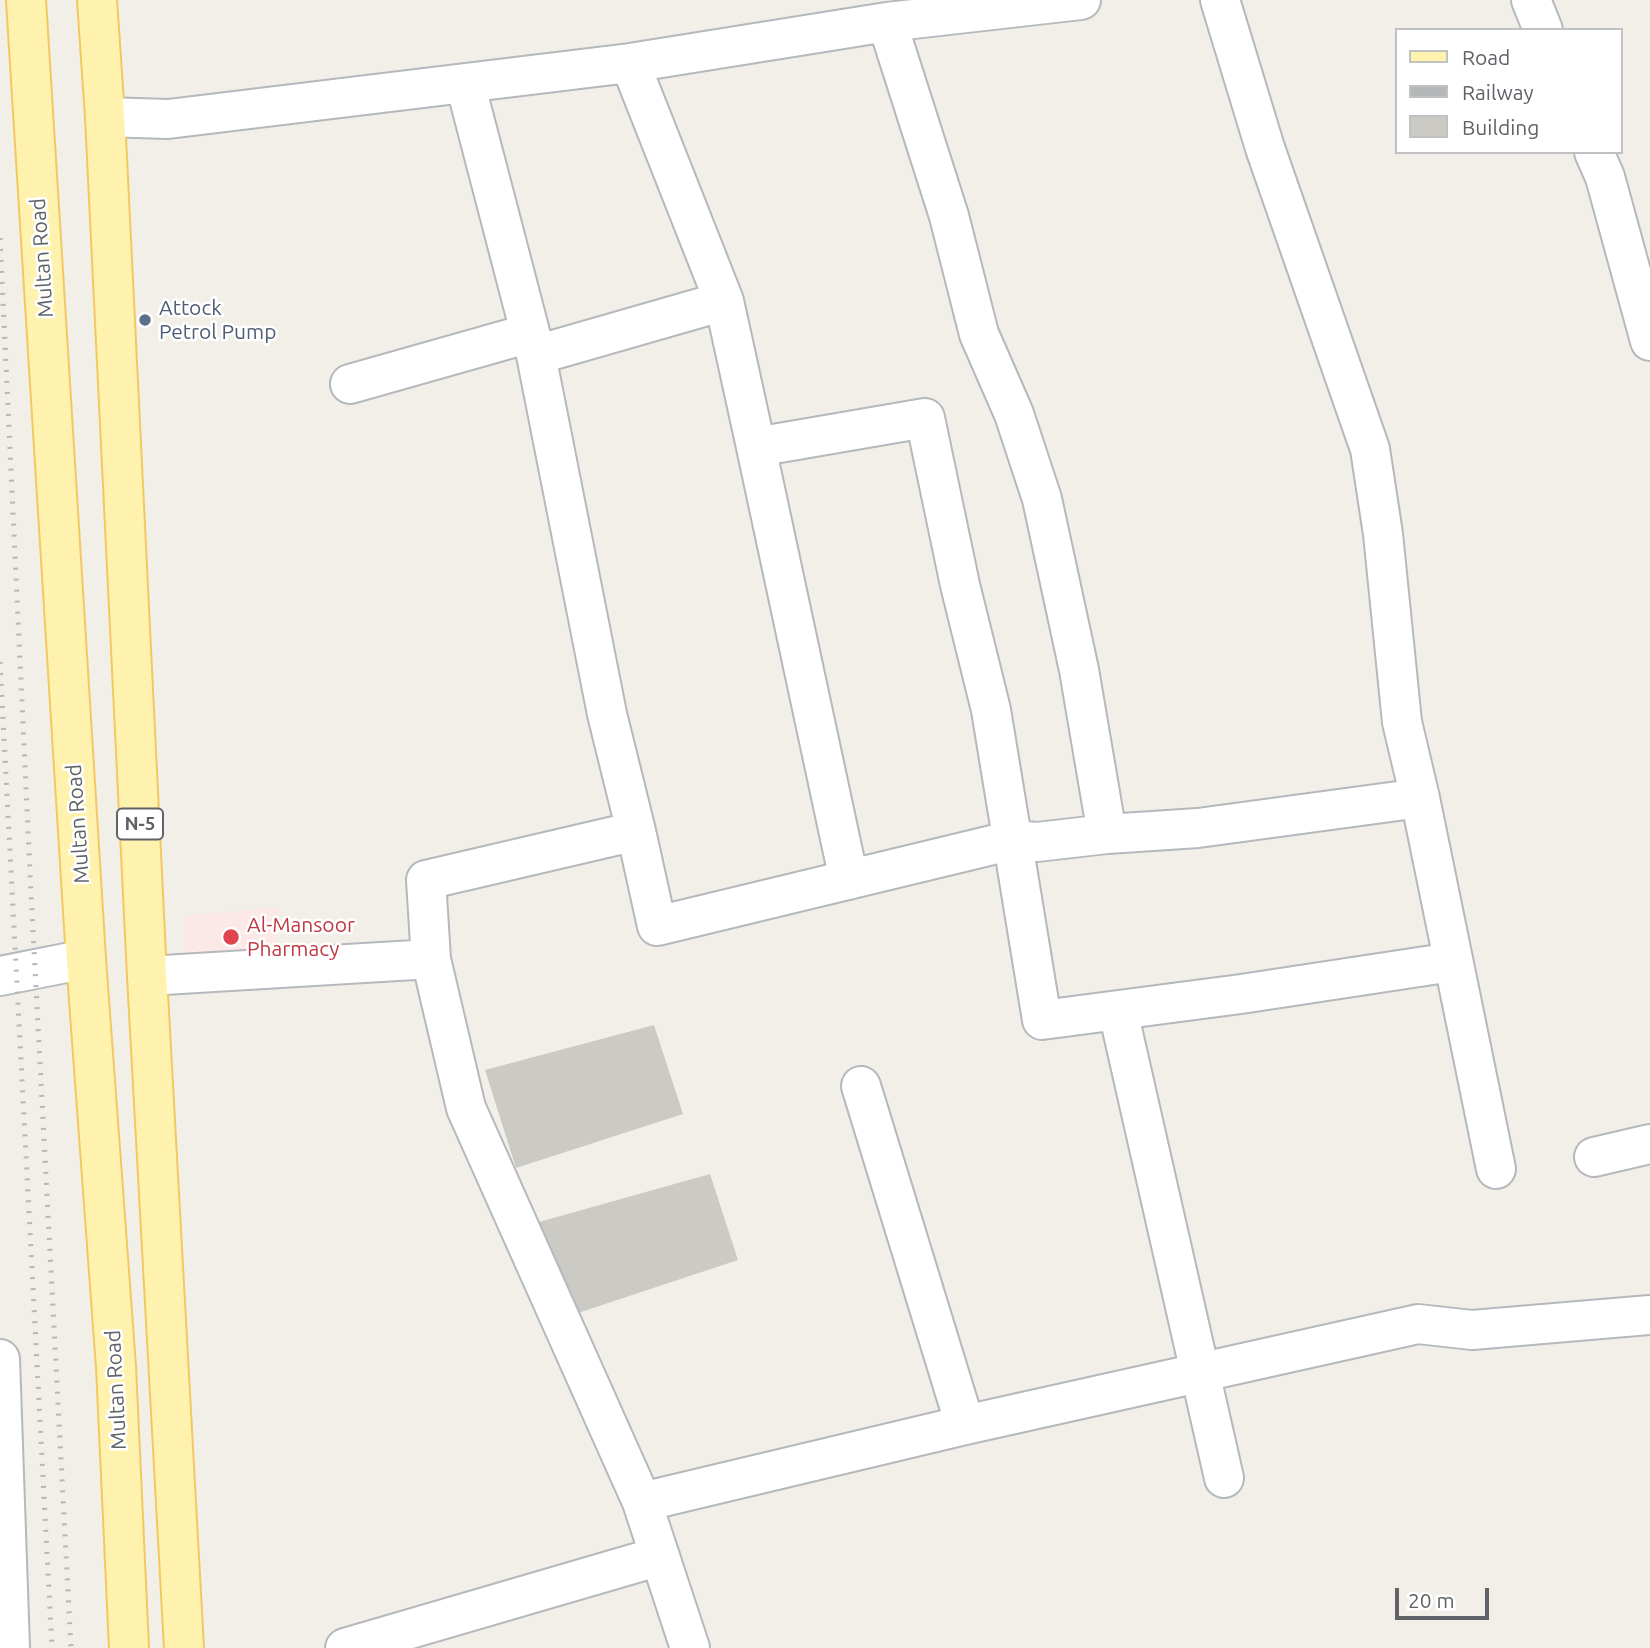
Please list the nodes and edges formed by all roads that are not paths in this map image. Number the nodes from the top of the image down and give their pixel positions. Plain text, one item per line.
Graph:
1 (26, 0) edge
2 (97, 0) edge
3 (1081, 0) edge
4 (1220, 0) edge
5 (1531, 0) edge
6 (887, 22) junction
7 (1542, 28) edge
8 (630, 63) junction
9 (465, 83) junction
10 (105, 117) junction
11 (1595, 154) edge
12 (724, 301) junction
13 (1650, 341) edge
14 (533, 344) junction
15 (350, 384) dead end
16 (756, 447) junction
17 (1420, 798) junction
18 (636, 831) junction
19 (1107, 834) junction
20 (1013, 840) junction
21 (849, 880) junction
22 (86, 959) junction
23 (431, 959) junction
24 (1452, 962) junction
25 (0, 976) edge
26 (147, 976) junction
27 (1118, 1011) junction
28 (861, 1086) dead end
29 (1650, 1144) edge
30 (1594, 1157) dead end
31 (1496, 1169) dead end
32 (1650, 1315) edge
33 (0, 1359) edge
34 (1200, 1373) junction
35 (965, 1424) junction
36 (1224, 1478) dead end
37 (642, 1502) junction
38 (660, 1556) junction
39 (10, 1648) edge
40 (129, 1648) edge
41 (184, 1648) edge
42 (345, 1648) edge
43 (690, 1648) edge

1 - 22 main road, Multan Road
2 - 10 main road, N-5
3 - 6 street
4 - 17 street
5 - 7 street
6 - 8 street
6 - 19 street
8 - 9 street
8 - 12 street
9 - 10 street
9 - 14 street
10 - 26 main road, N-5
11 - 13 street
12 - 14 street
12 - 16 street
14 - 15 street
14 - 18 street
16 - 20 street
16 - 21 street
17 - 19 street
17 - 24 street
18 - 21 street
18 - 23 street
19 - 20 street
20 - 21 street
20 - 27 street
22 - 25 street
22 - 40 main road, Multan Road
23 - 26 street
23 - 37 street
24 - 27 street
24 - 31 street
26 - 41 main road, N-5
27 - 34 street
28 - 35 street
29 - 30 street
32 - 34 street
33 - 39 street
34 - 35 street
34 - 36 street
35 - 37 street
37 - 38 street
38 - 42 street
38 - 43 street

